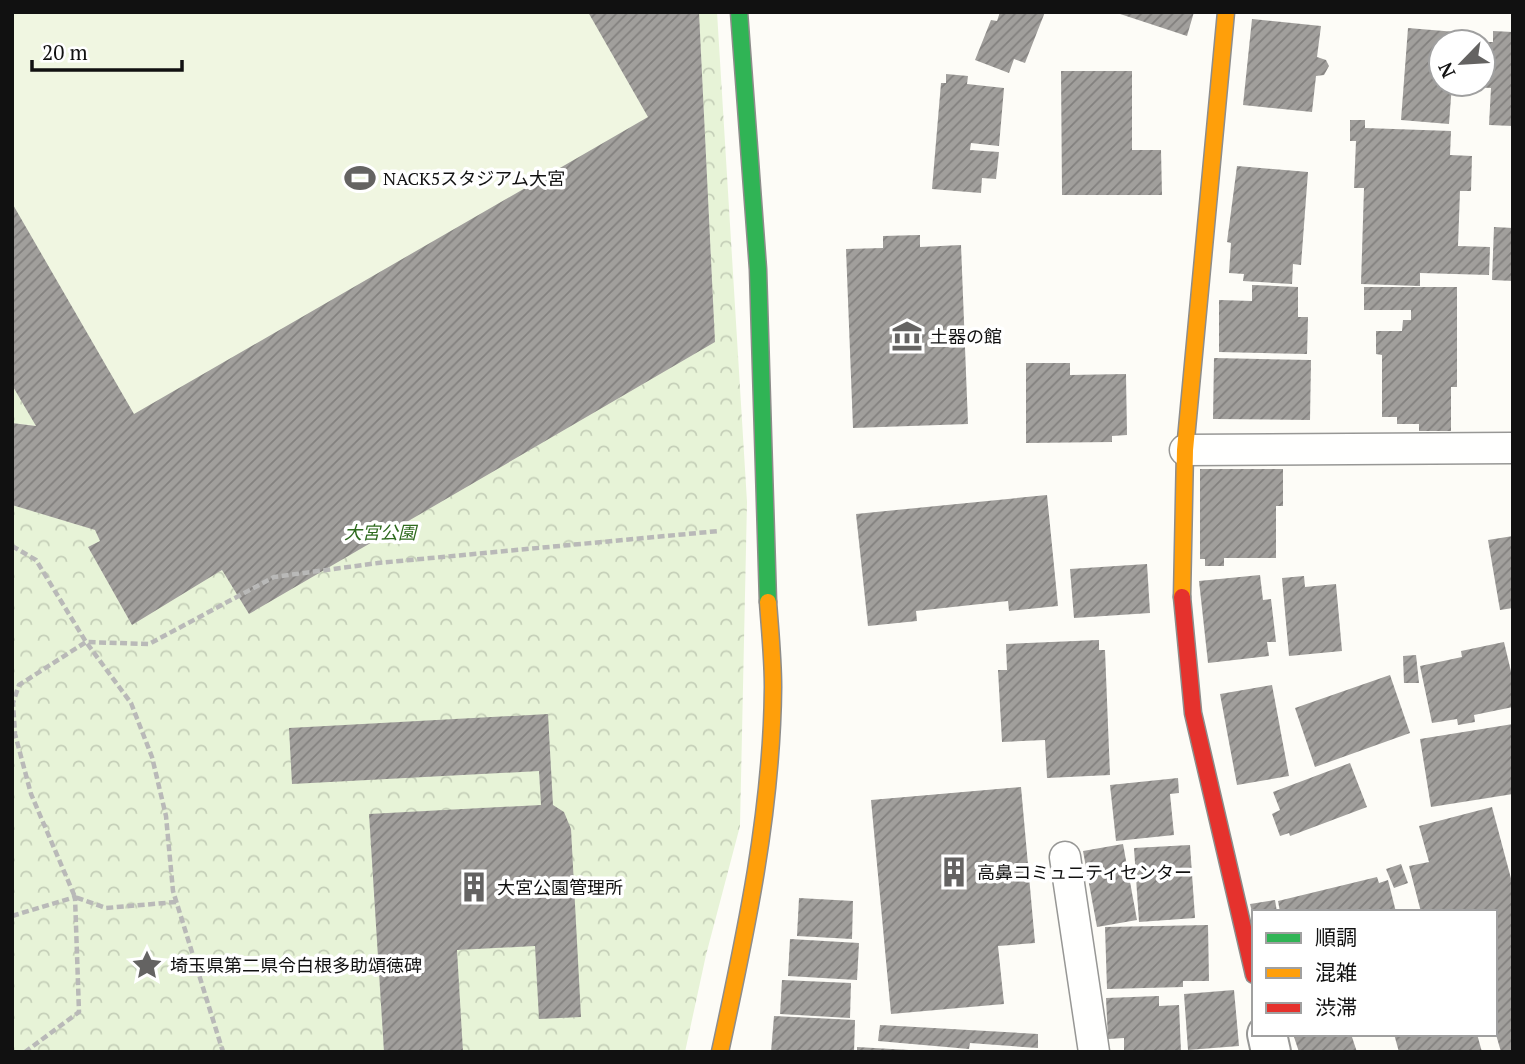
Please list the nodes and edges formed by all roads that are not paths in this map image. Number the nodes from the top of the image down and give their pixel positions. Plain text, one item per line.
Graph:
1 (739, 12) edge
2 (1226, 12) edge
3 (1513, 448) edge
4 (1185, 450) junction
5 (1065, 856) dead end
6 (1252, 966) edge
7 (720, 1052) edge
8 (1094, 1052) edge

1 - 7 street
2 - 4 street
3 - 4 lane
4 - 6 street
5 - 8 lane

